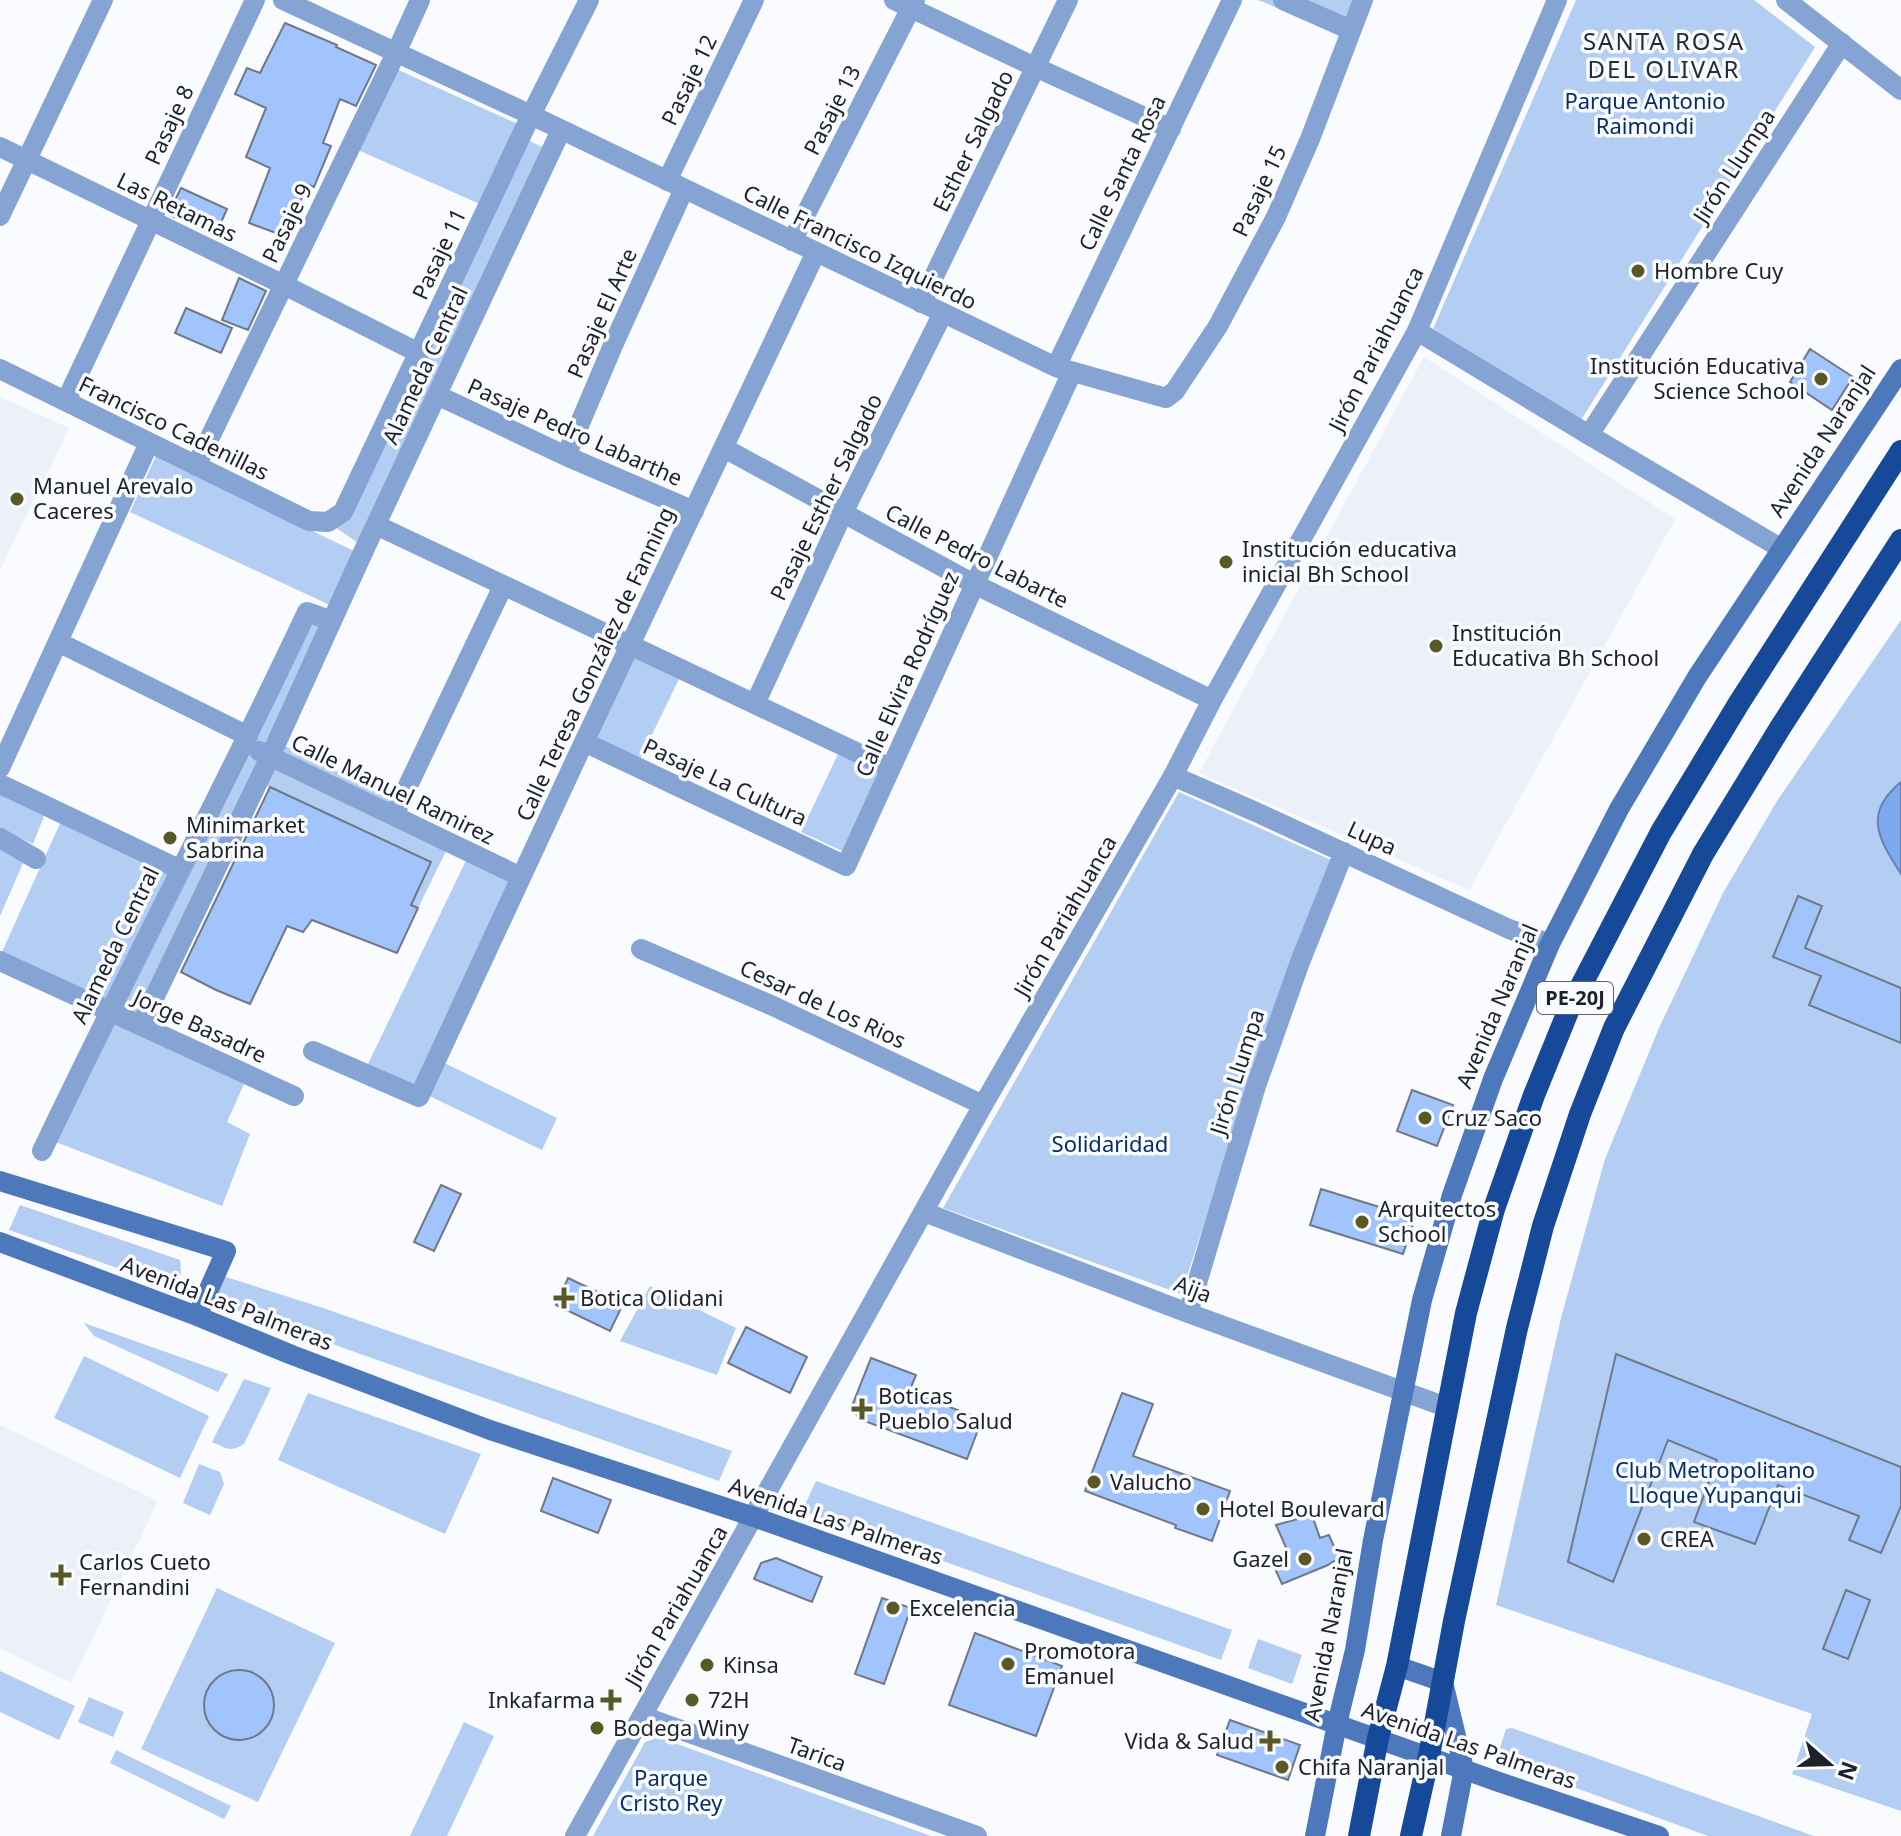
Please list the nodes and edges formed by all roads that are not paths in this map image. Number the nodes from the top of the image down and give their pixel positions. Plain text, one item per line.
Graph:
1 (103, 0) edge
2 (255, 0) edge
3 (283, 0) edge
4 (420, 0) edge
5 (589, 0) edge
6 (754, 0) edge
7 (1068, 0) edge
8 (1232, 0) edge
9 (1283, 0) edge
10 (1363, 0) edge
11 (1557, 0) edge
12 (1786, 0) edge
13 (907, 3) edge
14 (1351, 30) junction
15 (1842, 43) junction
16 (396, 53) junction
17 (1035, 67) junction
18 (1901, 90) edge
19 (531, 115) junction
20 (1171, 129) junction
21 (561, 130) junction
22 (0, 147) edge
23 (27, 160) junction
24 (675, 185) junction
25 (0, 216) edge
26 (151, 221) junction
27 (792, 241) junction
28 (816, 252) junction
29 (284, 285) junction
30 (921, 303) junction
31 (943, 313) junction
32 (1417, 331) junction
33 (419, 353) junction
34 (0, 369) edge
35 (1064, 369) junction
36 (1901, 369) edge
37 (1175, 391) joint
38 (437, 395) junction
39 (66, 401) junction
40 (1589, 435) junction
41 (149, 443) junction
42 (724, 448) junction
43 (1901, 451) edge
44 (566, 456) junction
45 (196, 466) junction
46 (694, 511) junction
47 (843, 513) junction
48 (328, 522) joint
49 (376, 525) junction
50 (1901, 540) edge
51 (1782, 549) junction
52 (974, 584) junction
53 (503, 586) junction
54 (332, 621) junction
55 (58, 642) junction
56 (630, 645) junction
57 (1212, 700) junction
58 (755, 704) junction
59 (246, 740) junction
60 (584, 742) junction
61 (270, 757) junction
62 (0, 768) edge
63 (890, 768) junction
64 (1173, 776) junction
65 (0, 784) edge
66 (394, 815) junction
67 (0, 838) edge
68 (1344, 852) junction
69 (36, 859) dead end
70 (846, 866) joint
71 (179, 869) junction
72 (521, 877) junction
73 (1550, 944) junction
74 (641, 949) dead end
75 (0, 961) edge
76 (109, 1011) junction
77 (141, 1025) junction
78 (313, 1051) dead end
79 (294, 1096) dead end
80 (983, 1105) junction
81 (42, 1151) dead end
82 (0, 1181) edge
83 (924, 1212) junction
84 (0, 1242) edge
85 (1188, 1313) junction
86 (197, 1316) junction
87 (1404, 1392) junction
88 (1446, 1407) junction
89 (754, 1517) junction
90 (1397, 1666) junction
91 (1443, 1682) junction
92 (642, 1716) junction
93 (1337, 1724) junction
94 (1378, 1738) junction
95 (1429, 1756) junction
96 (1464, 1769) junction
97 (575, 1836) edge
98 (977, 1836) edge
99 (1315, 1836) edge
100 (1359, 1836) edge
101 (1411, 1836) edge
102 (1451, 1836) edge
103 (1659, 1836) edge

1 - 23 street
2 - 26 street, Pasaje 8
3 - 16 street, Calle Francisco Izquierdo
4 - 16 street, Pasaje 9
5 - 19 street, Pasaje 11
6 - 24 street, Pasaje 12
7 - 17 street, Esther Salgado
8 - 20 street, Calle Santa Rosa
9 - 14 street
10 - 14 street, Pasaje 15
11 - 32 street, Jirón Pariahuanca
12 - 15 street
13 - 17 street
13 - 27 street, Pasaje 13
14 - 37 street, Pasaje 15
15 - 18 street
15 - 40 street, Jirón Llumpa
16 - 19 street, Calle Francisco Izquierdo
16 - 29 street, Pasaje 9
17 - 20 street
17 - 30 street, Esther Salgado
19 - 21 street, Calle Francisco Izquierdo
19 - 33 street, Pasaje 11
20 - 35 street, Calle Santa Rosa
21 - 24 street, Calle Francisco Izquierdo
21 - 38 street, Alameda Central
22 - 23 street, Las Retamas
23 - 25 street
23 - 26 street, Las Retamas
24 - 27 street, Calle Francisco Izquierdo
24 - 44 street, Pasaje El Arte
26 - 29 street, Las Retamas
26 - 39 street, Pasaje 8
27 - 28 street, Calle Francisco Izquierdo
28 - 30 street, Calle Francisco Izquierdo
28 - 42 street, Calle Teresa González de Fanning
29 - 33 street, Las Retamas
29 - 45 street, Pasaje 9
30 - 31 street, Calle Francisco Izquierdo
31 - 35 street, Calle Francisco Izquierdo
31 - 47 street, Pasaje Esther Salgado
32 - 40 street
32 - 57 street, Jirón Pariahuanca
33 - 48 street, Pasaje 11
34 - 39 street, Francisco Cadenillas
35 - 37 street, Calle Francisco Izquierdo
35 - 52 street, Calle Elvira Rodríguez
36 - 51 main road, Avenida Naranjal
38 - 44 street, Pasaje Pedro Labarthe
38 - 49 street, Alameda Central
39 - 41 street, Francisco Cadenillas
40 - 51 street
41 - 45 street, Francisco Cadenillas
41 - 55 street
42 - 46 street, Calle Teresa González de Fanning
42 - 47 street, Calle Pedro Labarte
43 - 88 highway, PE-20J
44 - 46 street, Pasaje Pedro Labarthe
45 - 48 street, Francisco Cadenillas
46 - 56 street, Calle Teresa González de Fanning
47 - 52 street, Calle Pedro Labarte
47 - 58 street, Pasaje Esther Salgado
49 - 53 street
49 - 54 street, Alameda Central
50 - 91 highway, PE-20J
51 - 73 main road, Avenida Naranjal
52 - 57 street, Calle Pedro Labarte
52 - 63 street, Calle Elvira Rodríguez
53 - 56 street
53 - 66 street
54 - 59 street, Alameda Central
54 - 61 street, Alameda Central
55 - 59 street, Calle Manuel Ramirez
55 - 62 street
56 - 58 street
56 - 60 street, Calle Teresa González de Fanning
57 - 64 street, Jirón Pariahuanca
58 - 63 street
59 - 61 street, Calle Manuel Ramirez
59 - 71 street, Alameda Central
60 - 70 street, Pasaje La Cultura
60 - 72 street, Calle Teresa González de Fanning
61 - 66 street, Calle Manuel Ramirez
61 - 77 street, Alameda Central
63 - 70 street, Calle Elvira Rodríguez
64 - 68 street, Lupa
64 - 80 street, Jirón Pariahuanca
65 - 71 street
66 - 72 street, Calle Manuel Ramirez
67 - 69 street
68 - 73 street, Lupa
68 - 85 street, Jirón Llumpa
71 - 76 street, Alameda Central
72 - 78 street, Calle Teresa González de Fanning
73 - 87 main road, Avenida Naranjal
74 - 80 street, Cesar de Los Rios
75 - 76 street, Jorge Basadre
76 - 77 street, Jorge Basadre
76 - 81 street, Alameda Central
77 - 79 street, Jorge Basadre
80 - 83 street, Jirón Pariahuanca
82 - 86 main road, Avenida Las Palmeras
83 - 85 street, Aija
83 - 89 street, Jirón Pariahuanca
84 - 86 main road, Avenida Las Palmeras
85 - 87 street, Aija
86 - 89 main road, Avenida Las Palmeras
87 - 88 street, Aija
87 - 93 main road, Avenida Naranjal
88 - 90 highway, PE-20J
89 - 92 street, Jirón Pariahuanca
89 - 93 main road, Avenida Las Palmeras
90 - 91 main road
90 - 94 highway, PE-20J
91 - 95 highway, PE-20J
91 - 96 main road
92 - 97 street, Jirón Pariahuanca
92 - 98 street, Tarica
93 - 94 main road, Avenida Las Palmeras
93 - 99 main road, Avenida Naranjal
94 - 95 main road, Avenida Las Palmeras
94 - 100 highway, PE-20J
95 - 96 main road, Avenida Las Palmeras
95 - 101 highway, PE-20J
96 - 102 main road
96 - 103 main road, Avenida Las Palmeras

